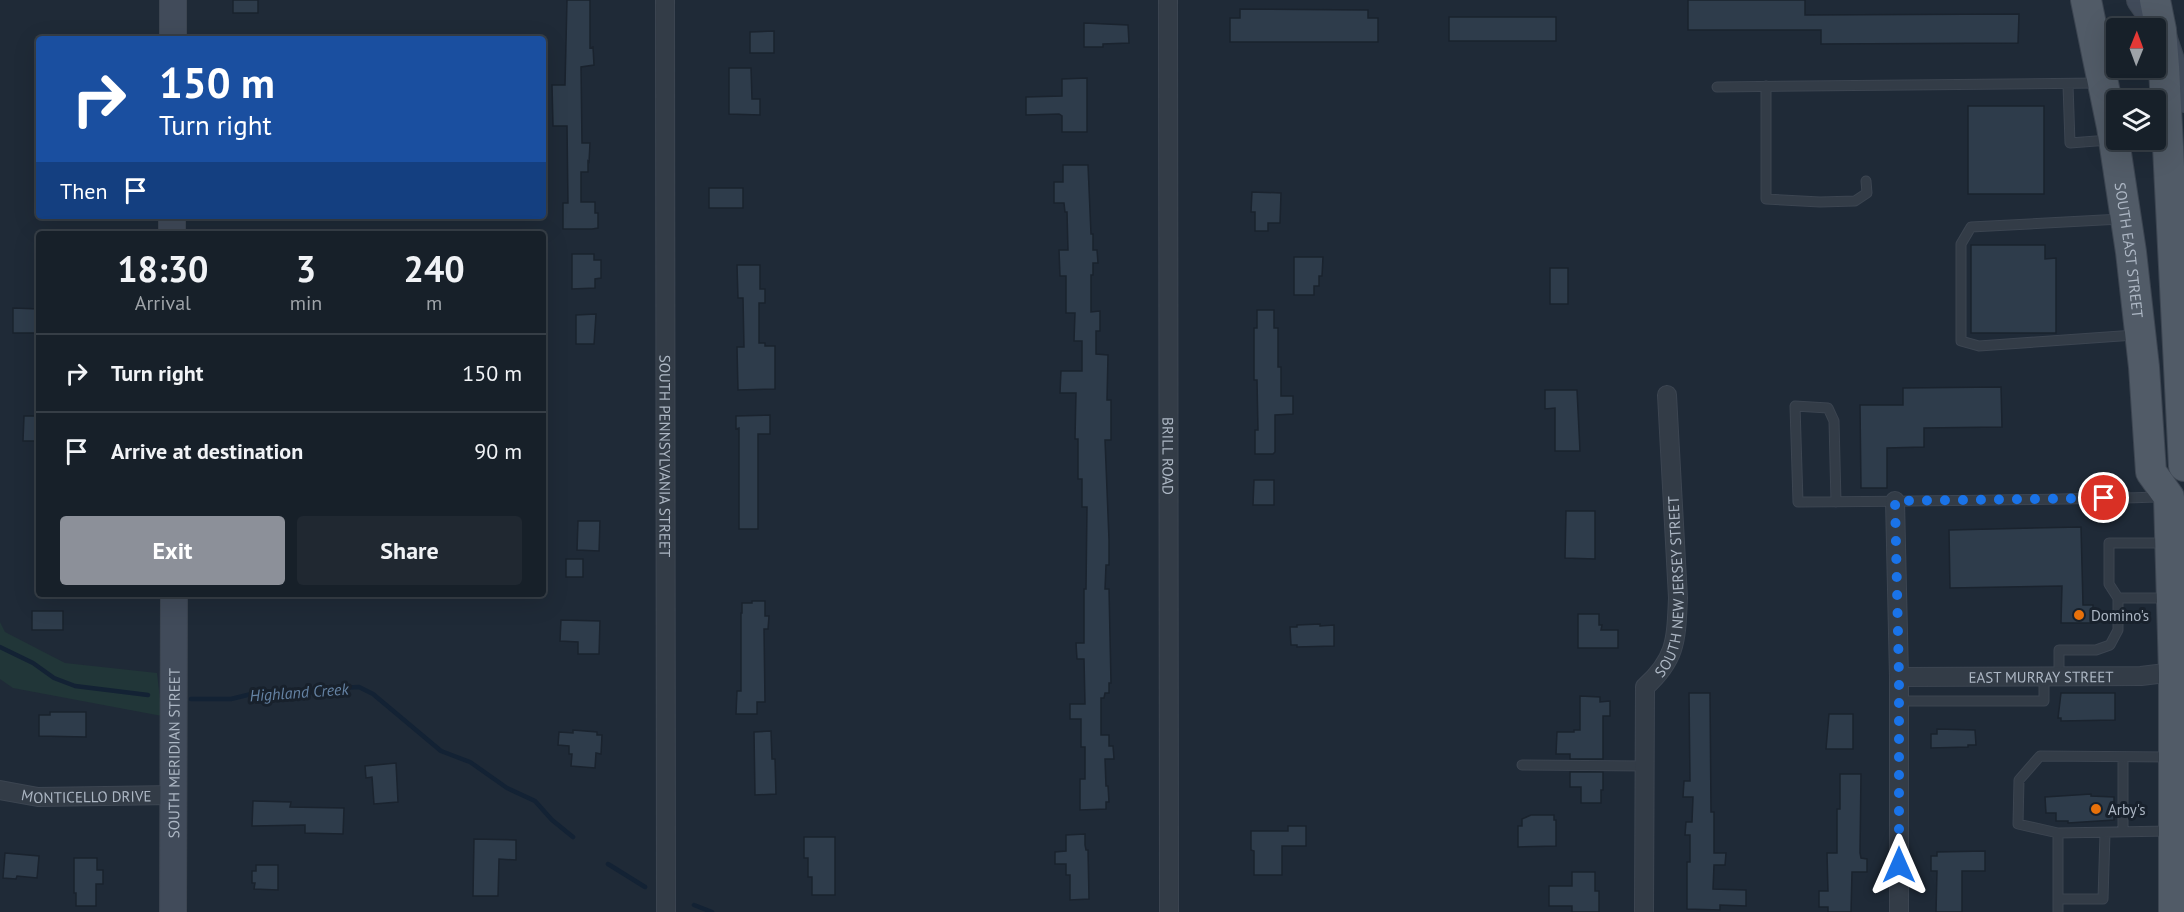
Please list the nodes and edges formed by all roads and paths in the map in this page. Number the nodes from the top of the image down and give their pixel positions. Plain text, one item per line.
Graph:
1 (173, 0) edge
2 (665, 0) edge
3 (1168, 0) edge
4 (2086, 0) edge
5 (2140, 0) edge
6 (2155, 0) edge
7 (2153, 18) edge
8 (2159, 18) edge
9 (172, 36) edge
10 (2166, 45) edge
11 (2164, 78) edge
12 (2103, 83) junction
13 (2068, 85) junction
14 (1766, 86) junction
15 (1717, 87) dead end
16 (2106, 99) edge
17 (2184, 99) edge
18 (2106, 140) edge
19 (2116, 150) edge
20 (1866, 181) dead end
21 (2126, 219) junction
22 (2140, 334) junction
23 (2182, 370) edge
24 (1667, 395) dead end
25 (2183, 432) edge
26 (2184, 466) edge
27 (2176, 485) edge
28 (1895, 501) junction
29 (1836, 502) junction
30 (2174, 543) junction
31 (174, 597) edge
32 (2118, 598) junction
33 (2176, 607) edge
34 (2179, 672) edge
35 (2051, 676) junction
36 (1899, 677) junction
37 (1899, 701) junction
38 (2123, 757) junction
39 (2174, 757) junction
40 (1522, 765) dead end
41 (1645, 766) junction
42 (0, 790) edge
43 (173, 795) junction
44 (2177, 820) edge
45 (2123, 832) junction
46 (2058, 833) junction
47 (2104, 833) junction
48 (2177, 893) edge
49 (2058, 899) junction
50 (173, 912) edge
51 (666, 912) edge
52 (1169, 912) edge
53 (1644, 912) edge
54 (1899, 912) edge
55 (2058, 912) edge

1 - 9 main road
2 - 51 street, SOUTH PENNSYLVANIA STREET
3 - 52 street, BRILL ROAD
4 - 12 main road, SOUTH EAST STREET
5 - 7 main road
6 - 8 main road
10 - 17 main road
11 - 23 main road
12 - 13 lane
12 - 16 main road, SOUTH EAST STREET
13 - 14 lane
13 - 18 lane
14 - 15 lane
14 - 20 lane
19 - 21 main road, SOUTH EAST STREET
21 - 22 main road, SOUTH EAST STREET
21 - 22 lane
22 - 27 main road, SOUTH EAST STREET
23 - 25 main road
24 - 41 street, SOUTH NEW JERSEY STREET
25 - 26 main road
27 - 28 lane
27 - 30 main road
28 - 29 lane
28 - 36 street
29 - 29 lane
30 - 32 lane
30 - 33 main road
31 - 43 main road, SOUTH MERIDIAN STREET
32 - 33 lane
32 - 35 lane
33 - 34 main road
34 - 35 street, EAST MURRAY STREET
34 - 39 main road
35 - 36 street, EAST MURRAY STREET
35 - 37 lane
36 - 37 street
37 - 54 street
38 - 39 lane
38 - 45 lane
38 - 46 lane
39 - 44 main road
40 - 41 lane
41 - 53 street, SOUTH NEW JERSEY STREET
42 - 43 street, MONTICELLO DRIVE
43 - 50 main road, SOUTH MERIDIAN STREET
44 - 45 lane
44 - 48 main road
45 - 47 lane
46 - 47 lane
46 - 49 lane
47 - 49 lane
49 - 55 lane

